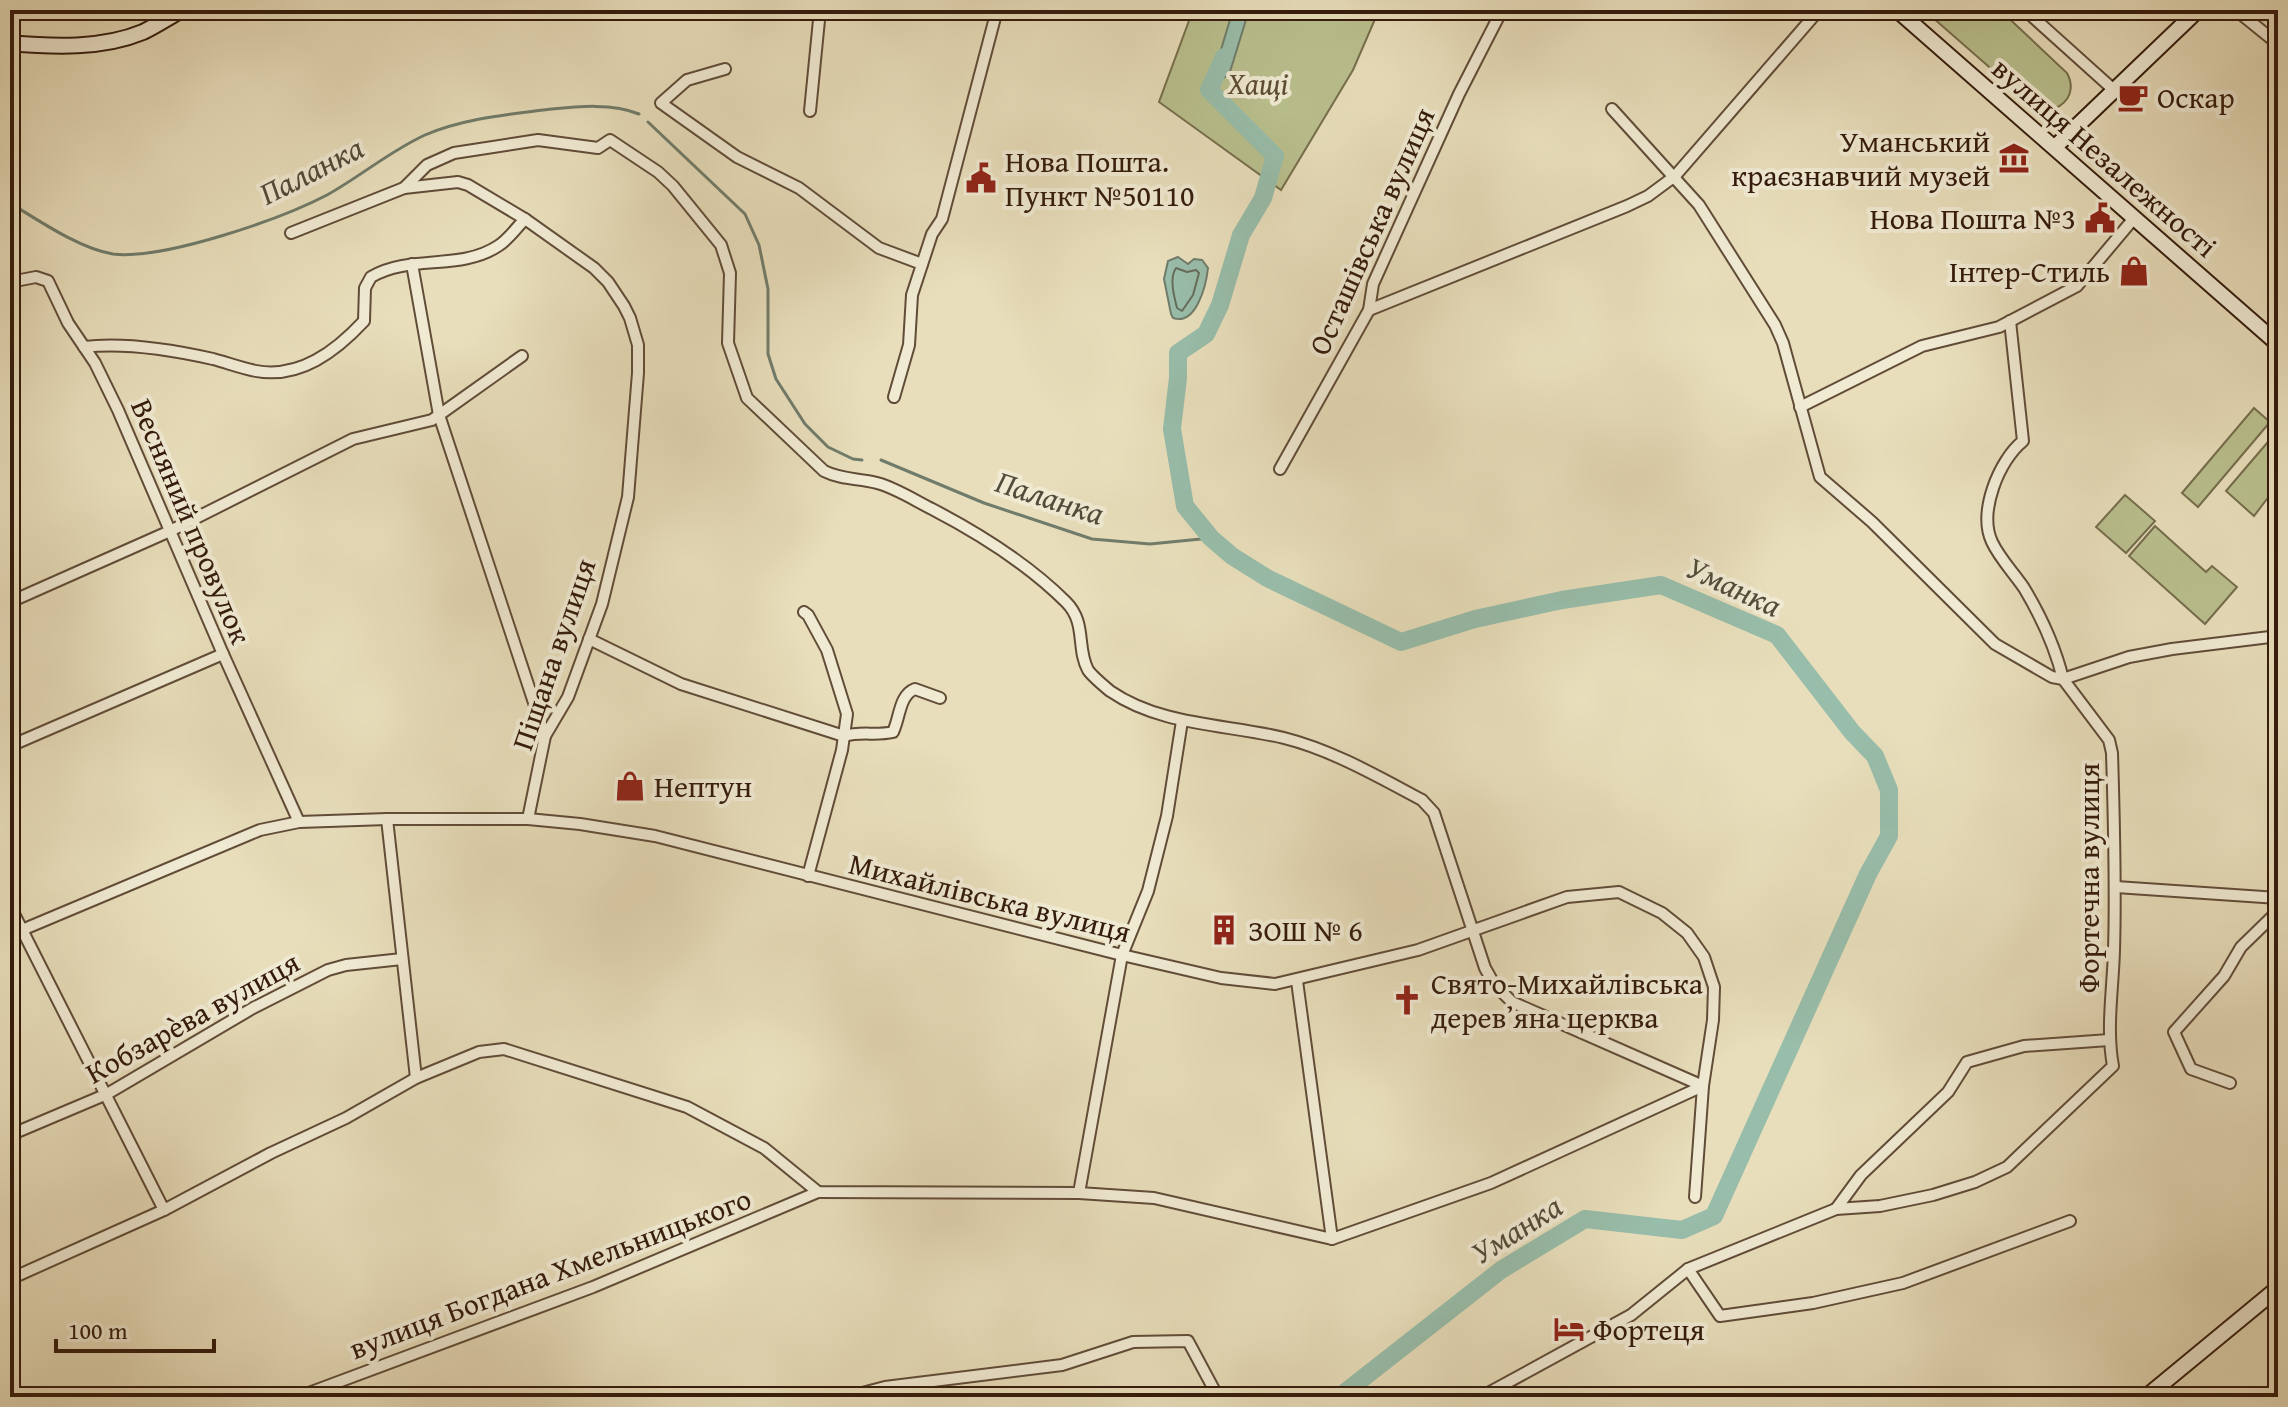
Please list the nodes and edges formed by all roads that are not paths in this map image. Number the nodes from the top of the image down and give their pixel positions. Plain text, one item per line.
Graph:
1 (182, 10) edge
2 (820, 10) edge
3 (997, 10) edge
4 (1502, 10) edge
5 (1819, 10) edge
6 (1897, 10) edge
7 (2025, 10) edge
8 (2198, 10) edge
9 (2236, 10) edge
10 (10, 43) edge
11 (2278, 44) edge
12 (725, 69) dead end
13 (2115, 91) junction
14 (1612, 109) dead end
15 (810, 111) dead end
16 (2055, 147) junction
17 (1675, 176) junction
18 (404, 188) junction
19 (2135, 217) junction
20 (525, 219) junction
21 (291, 233) dead end
22 (412, 264) junction
23 (922, 264) junction
24 (10, 282) edge
25 (1369, 310) junction
26 (2010, 321) junction
27 (2278, 344) edge
28 (84, 347) junction
29 (522, 356) dead end
30 (894, 397) dead end
31 (1800, 407) junction
32 (439, 415) junction
33 (1280, 469) dead end
34 (170, 531) junction
35 (10, 602) edge
36 (804, 612) dead end
37 (2278, 636) edge
38 (589, 639) junction
39 (223, 654) junction
40 (2063, 679) junction
41 (940, 698) dead end
42 (1182, 721) junction
43 (545, 736) junction
44 (844, 736) junction
45 (10, 746) edge
46 (2278, 793) edge
47 (2278, 804) edge
48 (387, 819) junction
49 (528, 819) junction
50 (299, 822) junction
51 (808, 876) junction
52 (2116, 887) junction
53 (2278, 898) edge
54 (10, 906) edge
55 (2278, 911) edge
56 (21, 930) junction
57 (1474, 931) junction
58 (10, 935) edge
59 (1122, 955) junction
60 (402, 959) junction
61 (1297, 981) junction
62 (2109, 1040) junction
63 (416, 1078) junction
64 (2230, 1083) dead end
65 (1703, 1086) junction
66 (107, 1094) junction
67 (10, 1135) edge
68 (818, 1192) junction
69 (1079, 1193) junction
70 (1695, 1197) dead end
71 (1836, 1209) junction
72 (164, 1210) junction
73 (2070, 1221) dead end
74 (1332, 1239) junction
75 (1688, 1269) junction
76 (10, 1279) edge
77 (2278, 1288) edge
78 (298, 1397) edge
79 (847, 1397) edge
80 (1218, 1397) edge
81 (1481, 1397) edge
82 (2146, 1397) edge

1 - 10 main road
2 - 15 street
3 - 23 street
4 - 25 street, Осташівська вулиця
5 - 17 street
6 - 16 main road, вулиця Незалежності
7 - 13 street
8 - 13 main road
9 - 11 street
12 - 23 street
13 - 16 main road
14 - 17 street, Фортечна вулиця
16 - 19 main road, вулиця Незалежності
17 - 25 street
17 - 31 street, Фортечна вулиця
18 - 20 street, Піщана вулиця
18 - 21 street
18 - 42 street
19 - 26 street
19 - 27 main road, вулиця Незалежності
20 - 22 street
20 - 38 street, Піщана вулиця
22 - 28 street
22 - 32 street
23 - 30 street
24 - 28 street, Весняний провулок
25 - 33 street, Осташівська вулиця
26 - 31 street
26 - 40 street
28 - 34 street, Весняний провулок
29 - 32 street
31 - 40 street, Фортечна вулиця
32 - 34 street
32 - 43 street
34 - 35 street
34 - 39 street, Весняний провулок
36 - 44 street
37 - 40 street
38 - 43 street, Піщана вулиця
38 - 44 street
39 - 45 street
39 - 50 street, Весняний провулок
40 - 52 street, Фортечна вулиця
41 - 44 street
42 - 57 street
42 - 59 street
43 - 49 street, Піщана вулиця
44 - 51 street
46 - 47 street
48 - 49 street, Михайлівська вулиця
48 - 50 street, Михайлівська вулиця
48 - 60 street
49 - 51 street, Михайлівська вулиця
50 - 56 street, Михайлівська вулиця
51 - 59 street, Михайлівська вулиця
52 - 53 street
52 - 62 street, Фортечна вулиця
54 - 56 street
55 - 64 street
56 - 58 street, Михайлівська вулиця
56 - 66 street
57 - 61 street, Михайлівська вулиця
57 - 65 street
57 - 65 street, Михайлівська вулиця
59 - 61 street, Михайлівська вулиця
59 - 69 street
60 - 63 street
60 - 66 street, Кобзарèва вулиця
61 - 74 street
62 - 71 street
62 - 71 street, Фортечна вулиця
63 - 68 street
63 - 72 street
65 - 70 street, Михайлівська вулиця
65 - 74 street
66 - 67 street, Кобзарèва вулиця
66 - 72 street
68 - 69 street
68 - 78 street, вулиця Богдана Хмельницького
69 - 74 street
71 - 75 street, Фортечна вулиця
72 - 76 street
73 - 75 street
75 - 81 street, Фортечна вулиця
77 - 82 main road
79 - 80 street

